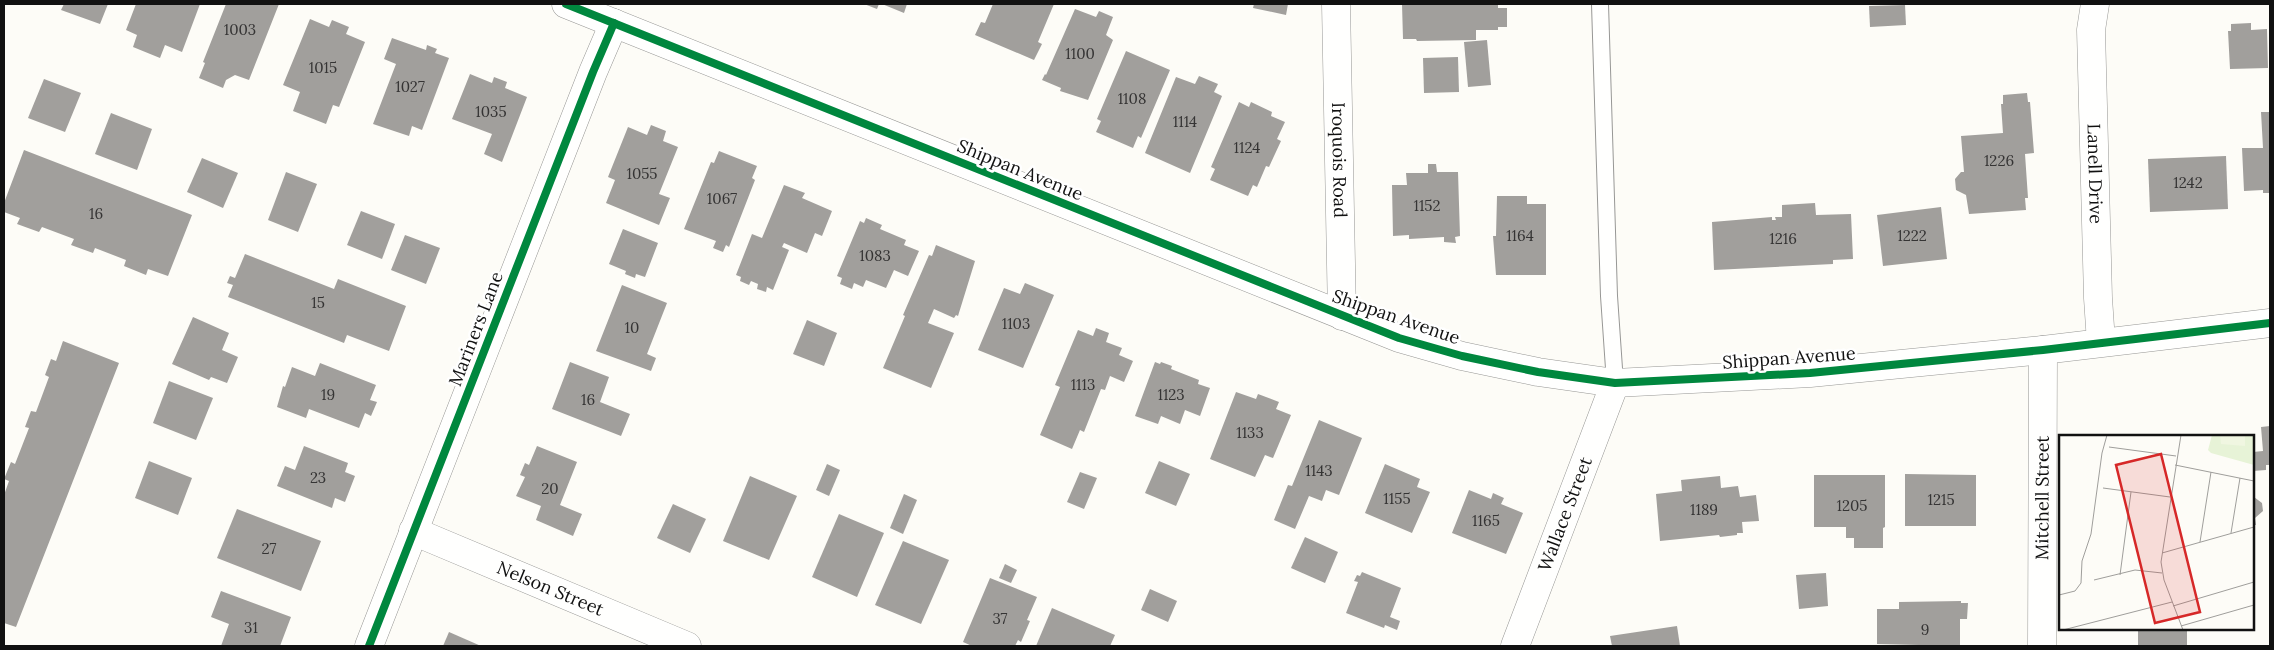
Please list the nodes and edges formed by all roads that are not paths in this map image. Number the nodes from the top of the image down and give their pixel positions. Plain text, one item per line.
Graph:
1 (566, 4) edge
2 (1336, 4) edge
3 (1600, 4) edge
4 (2095, 4) edge
5 (614, 23) junction
6 (1342, 316) junction
7 (2270, 323) edge
8 (2102, 342) junction
9 (2043, 350) junction
10 (1615, 383) junction
11 (413, 531) junction
12 (369, 646) edge
13 (687, 646) edge
14 (1515, 646) edge
15 (2042, 646) edge

1 - 5 street, Shippan Avenue
2 - 6 street, Iroquois Road
3 - 10 lane
4 - 8 street, Lanell Drive
5 - 6 street, Shippan Avenue
5 - 11 street, Mariners Lane
6 - 10 street, Shippan Avenue
7 - 8 street, Shippan Avenue
8 - 9 street, Shippan Avenue
9 - 10 street, Shippan Avenue
9 - 15 street, Mitchell Street
10 - 14 street, Wallace Street
11 - 12 street, Mariners Lane
11 - 13 street, Nelson Street

